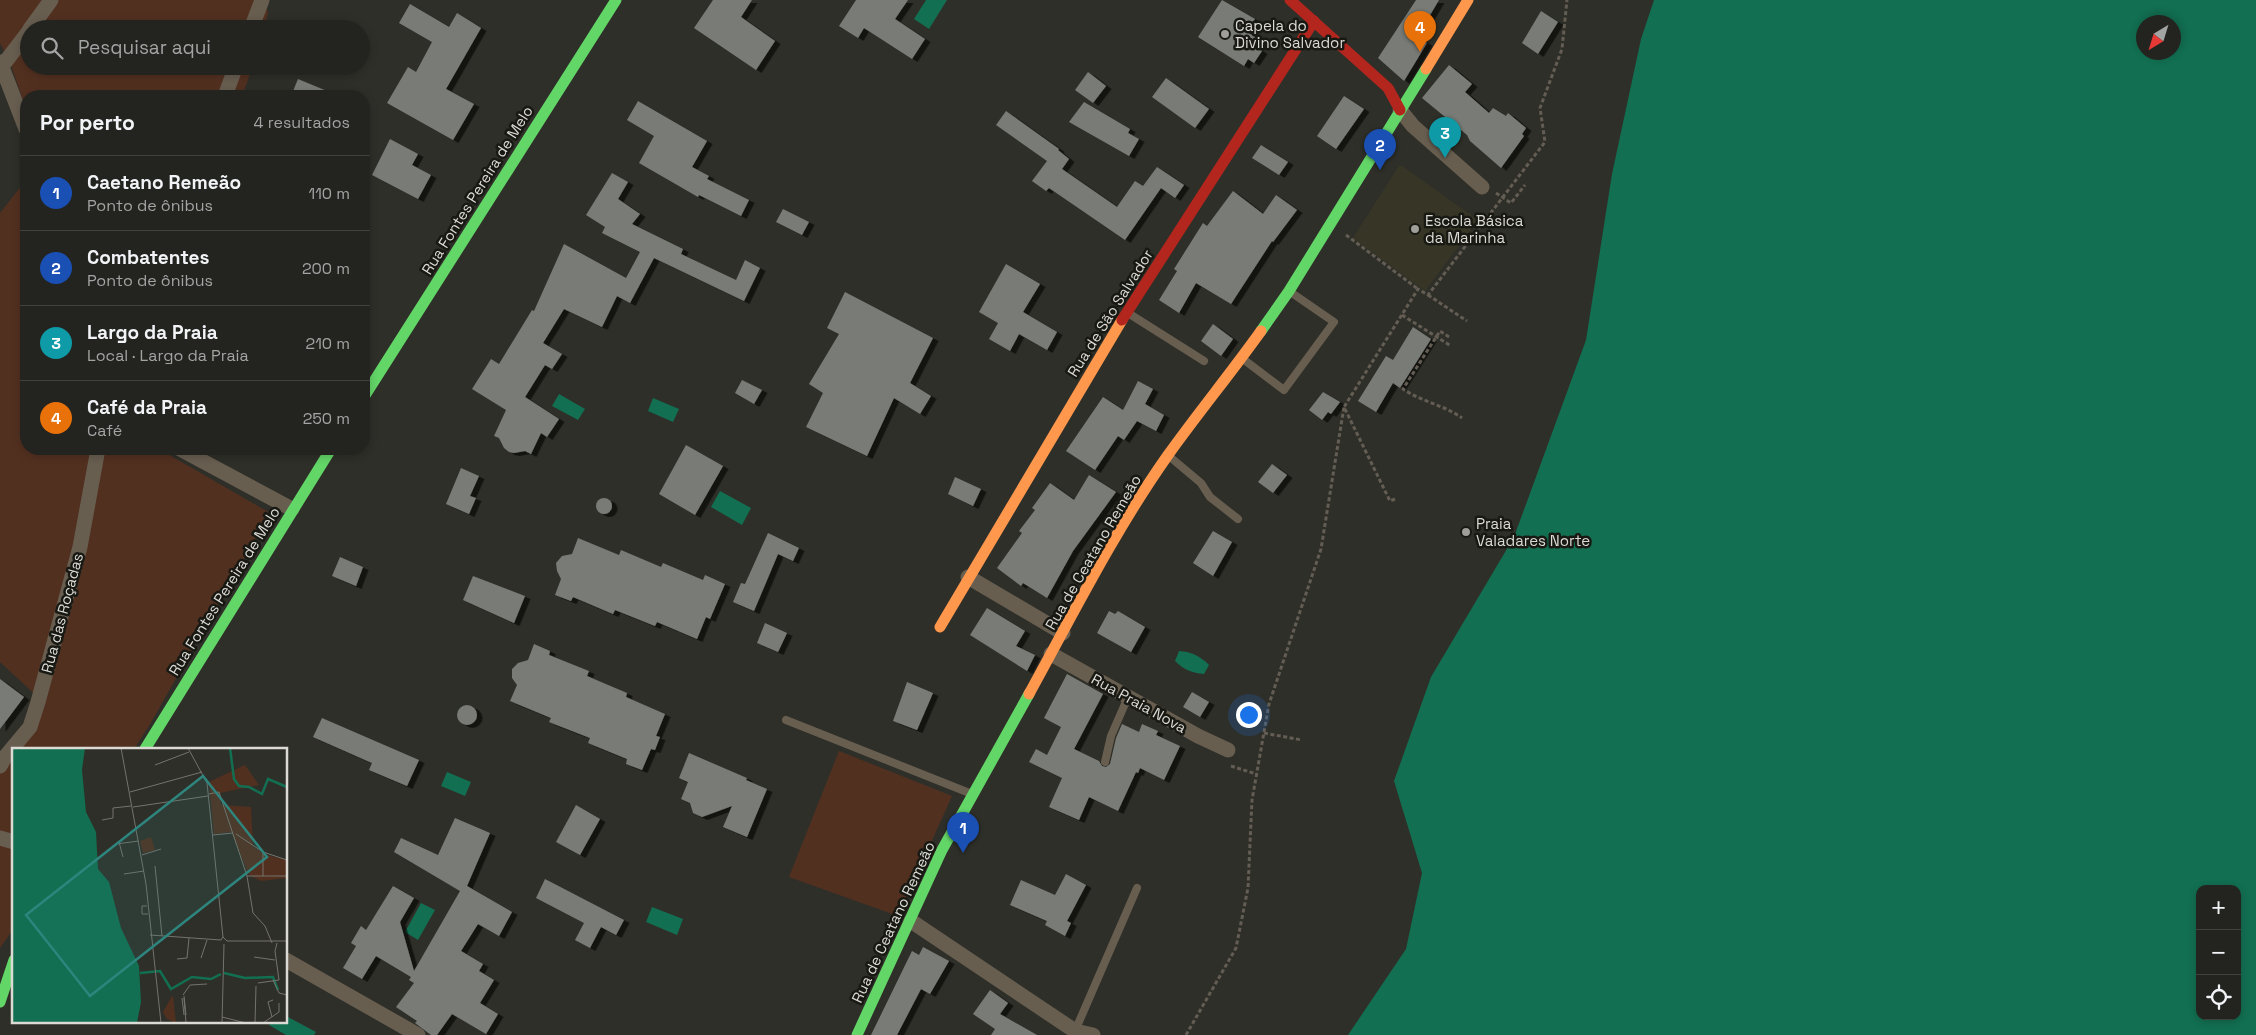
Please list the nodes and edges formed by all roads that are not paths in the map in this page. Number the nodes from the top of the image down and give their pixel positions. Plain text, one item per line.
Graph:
1 (51, 0) edge
2 (262, 0) edge
3 (616, 0) edge
4 (1290, 0) edge
5 (1468, 0) edge
6 (36, 20) edge
7 (254, 20) edge
8 (1314, 21) junction
9 (20, 41) edge
10 (1, 63) edge
11 (233, 75) edge
12 (227, 90) edge
13 (1400, 110) junction
14 (20, 113) edge
15 (1488, 190) road end
16 (1289, 291) junction
17 (1127, 312) junction
18 (1242, 357) junction
19 (1204, 361) dead end
20 (370, 388) edge
21 (97, 455) edge
22 (191, 455) edge
23 (327, 455) edge
24 (1168, 455) junction
25 (292, 509) junction
26 (1238, 518) dead end
27 (968, 577) junction
28 (940, 627) dead end
29 (1063, 633) junction
30 (1051, 654) junction
31 (1128, 697) junction
32 (786, 720) dead end
33 (12, 748) edge
34 (145, 748) edge
35 (12, 749) edge
36 (1228, 750) dead end
37 (1105, 762) dead end
38 (0, 766) edge
39 (974, 794) junction
40 (1137, 888) dead end
41 (911, 921) junction
42 (288, 961) edge
43 (12, 966) edge
44 (0, 1002) edge
45 (1075, 1031) junction
46 (418, 1035) edge
47 (857, 1035) edge
48 (1093, 1035) edge

1 - 6 street
2 - 7 street
3 - 20 street, Rua Fontes Pereira de Melo
4 - 8 street
5 - 13 street, Rua de Ceatano Remeão
8 - 13 street
8 - 17 street, Rua de São Salvador
9 - 10 street
10 - 14 street
11 - 12 street
13 - 15 street
13 - 16 street, Rua de Ceatano Remeão
16 - 18 street, Rua de Ceatano Remeão
16 - 18 lane
17 - 19 lane
17 - 27 street, Rua de São Salvador
18 - 24 street, Rua de Ceatano Remeão
21 - 33 street, Rua das Roçadas
22 - 25 street
23 - 25 street, Rua Fontes Pereira de Melo
24 - 26 lane
24 - 29 street, Rua de Ceatano Remeão
25 - 34 street, Rua Fontes Pereira de Melo
27 - 28 street, Rua de São Salvador
27 - 29 street
29 - 30 street, Rua de Ceatano Remeão
30 - 31 street, Rua Praia Nova
30 - 39 street, Rua de Ceatano Remeão
31 - 36 street, Rua Praia Nova
31 - 37 lane
32 - 39 lane
35 - 38 street, Rua das Roçadas
39 - 41 street, Rua de Ceatano Remeão
40 - 45 lane
41 - 45 street
41 - 47 street, Rua de Ceatano Remeão
42 - 46 street
43 - 44 street
45 - 48 street

